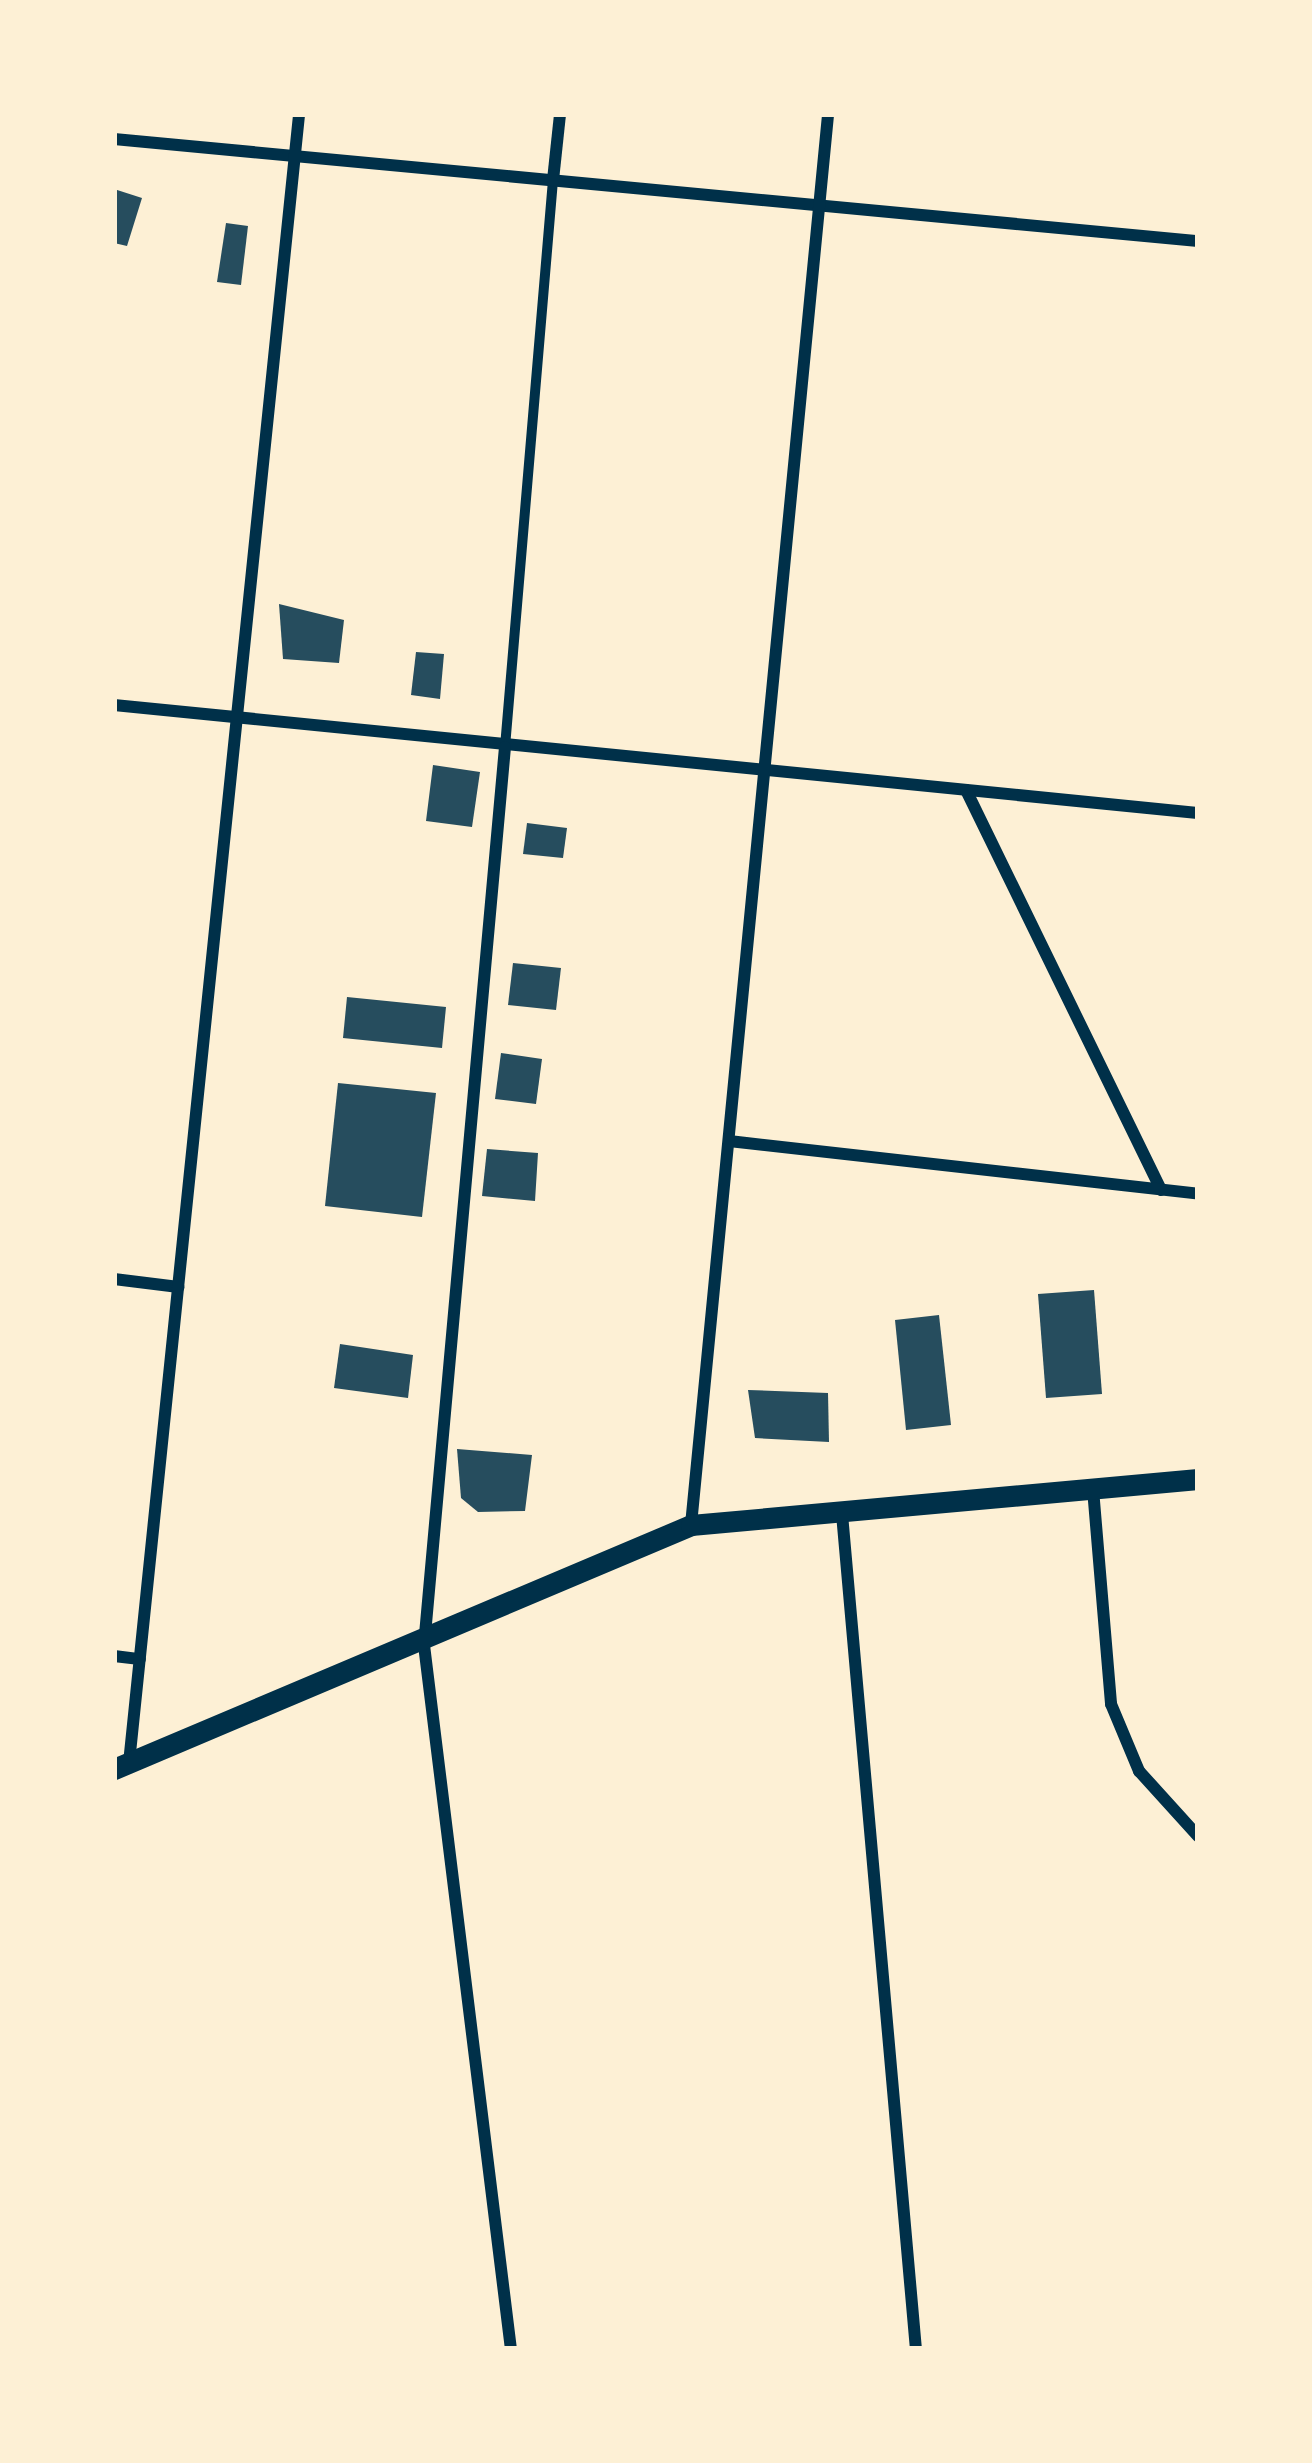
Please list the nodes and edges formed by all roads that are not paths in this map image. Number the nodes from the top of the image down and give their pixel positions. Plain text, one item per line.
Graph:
1 (299, 114) edge
2 (560, 114) edge
3 (828, 114) edge
4 (114, 140) edge
5 (295, 156) junction
6 (553, 181) junction
7 (819, 206) junction
8 (1198, 241) edge
9 (114, 705) edge
10 (237, 717) junction
11 (505, 746) junction
12 (765, 770) junction
13 (966, 790) junction
14 (1198, 813) edge
15 (729, 1141) junction
16 (1162, 1190) junction
17 (1198, 1194) edge
18 (114, 1279) edge
19 (178, 1287) junction
20 (1198, 1479) edge
21 (1093, 1489) junction
22 (842, 1514) junction
23 (691, 1526) junction
24 (424, 1645) junction
25 (114, 1656) edge
26 (140, 1659) junction
27 (122, 1766) edge
28 (1198, 1836) edge
29 (511, 2349) edge
30 (916, 2349) edge

1 - 5 street
2 - 6 street
3 - 7 street
4 - 5 street
5 - 6 street
5 - 10 street
6 - 7 street
6 - 11 street
7 - 8 street
7 - 12 street
9 - 10 street
10 - 11 street
10 - 19 street
11 - 12 street
11 - 24 street
12 - 13 street
12 - 15 street
13 - 14 street
13 - 16 street
15 - 16 street
15 - 23 street
16 - 17 street
18 - 19 street
19 - 26 street
20 - 21 street
21 - 22 street
21 - 28 street
22 - 23 street
22 - 30 street
23 - 24 street
24 - 27 street
24 - 29 street
25 - 26 street
26 - 27 street

